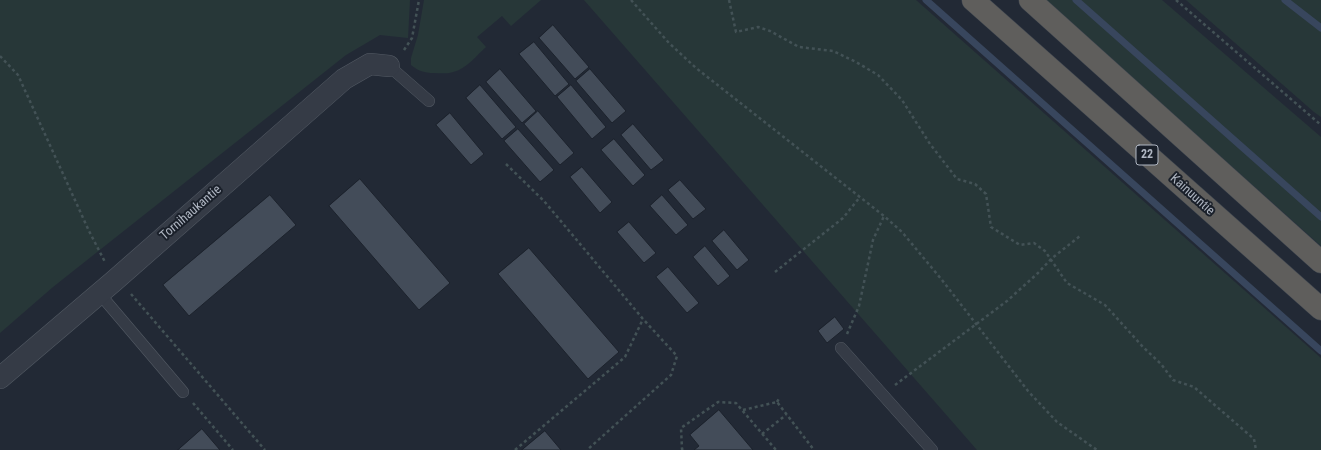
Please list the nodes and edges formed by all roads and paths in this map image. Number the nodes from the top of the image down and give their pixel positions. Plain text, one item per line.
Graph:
1 (419, 0) edge
2 (632, 0) edge
3 (729, 0) edge
4 (973, 0) edge
5 (1030, 0) edge
6 (1176, 0) edge
7 (0, 56) edge
8 (389, 66) junction
9 (429, 100) dead end
10 (1321, 125) edge
11 (506, 164) dead end
12 (860, 197) junction
13 (884, 216) junction
14 (1080, 236) dead end
15 (1051, 259) junction
16 (1321, 262) edge
17 (775, 272) dead end
18 (107, 287) junction
19 (1321, 310) edge
20 (643, 319) junction
21 (976, 324) junction
22 (841, 348) joint
23 (0, 378) edge
24 (183, 392) joint
25 (882, 394) junction
26 (780, 397) dead end
27 (777, 402) junction
28 (743, 410) junction
29 (786, 415) junction
30 (762, 434) junction
31 (233, 450) edge
32 (265, 450) edge
33 (515, 450) edge
34 (587, 450) edge
35 (683, 450) edge
36 (776, 450) edge
37 (814, 450) edge
38 (932, 450) edge
39 (1097, 450) edge
40 (1256, 450) edge

1 - 8 path
2 - 12 path
3 - 15 path
4 - 19 highway, Kainuuntie / 22
5 - 16 highway
6 - 10 path
7 - 18 path
8 - 9 lane
8 - 18 street, Tornihaukantie
11 - 20 path
12 - 13 path
12 - 17 path
13 - 21 path
13 - 22 path
14 - 15 path
15 - 21 path
15 - 40 path
18 - 23 street, Tornihaukantie
18 - 24 lane
18 - 32 path
20 - 33 path
20 - 34 path
21 - 25 path
21 - 39 path
22 - 25 lane
24 - 31 path
25 - 38 lane
26 - 27 path
27 - 28 path
27 - 29 path
28 - 30 path
28 - 35 path
29 - 30 path
29 - 37 path
30 - 36 path

